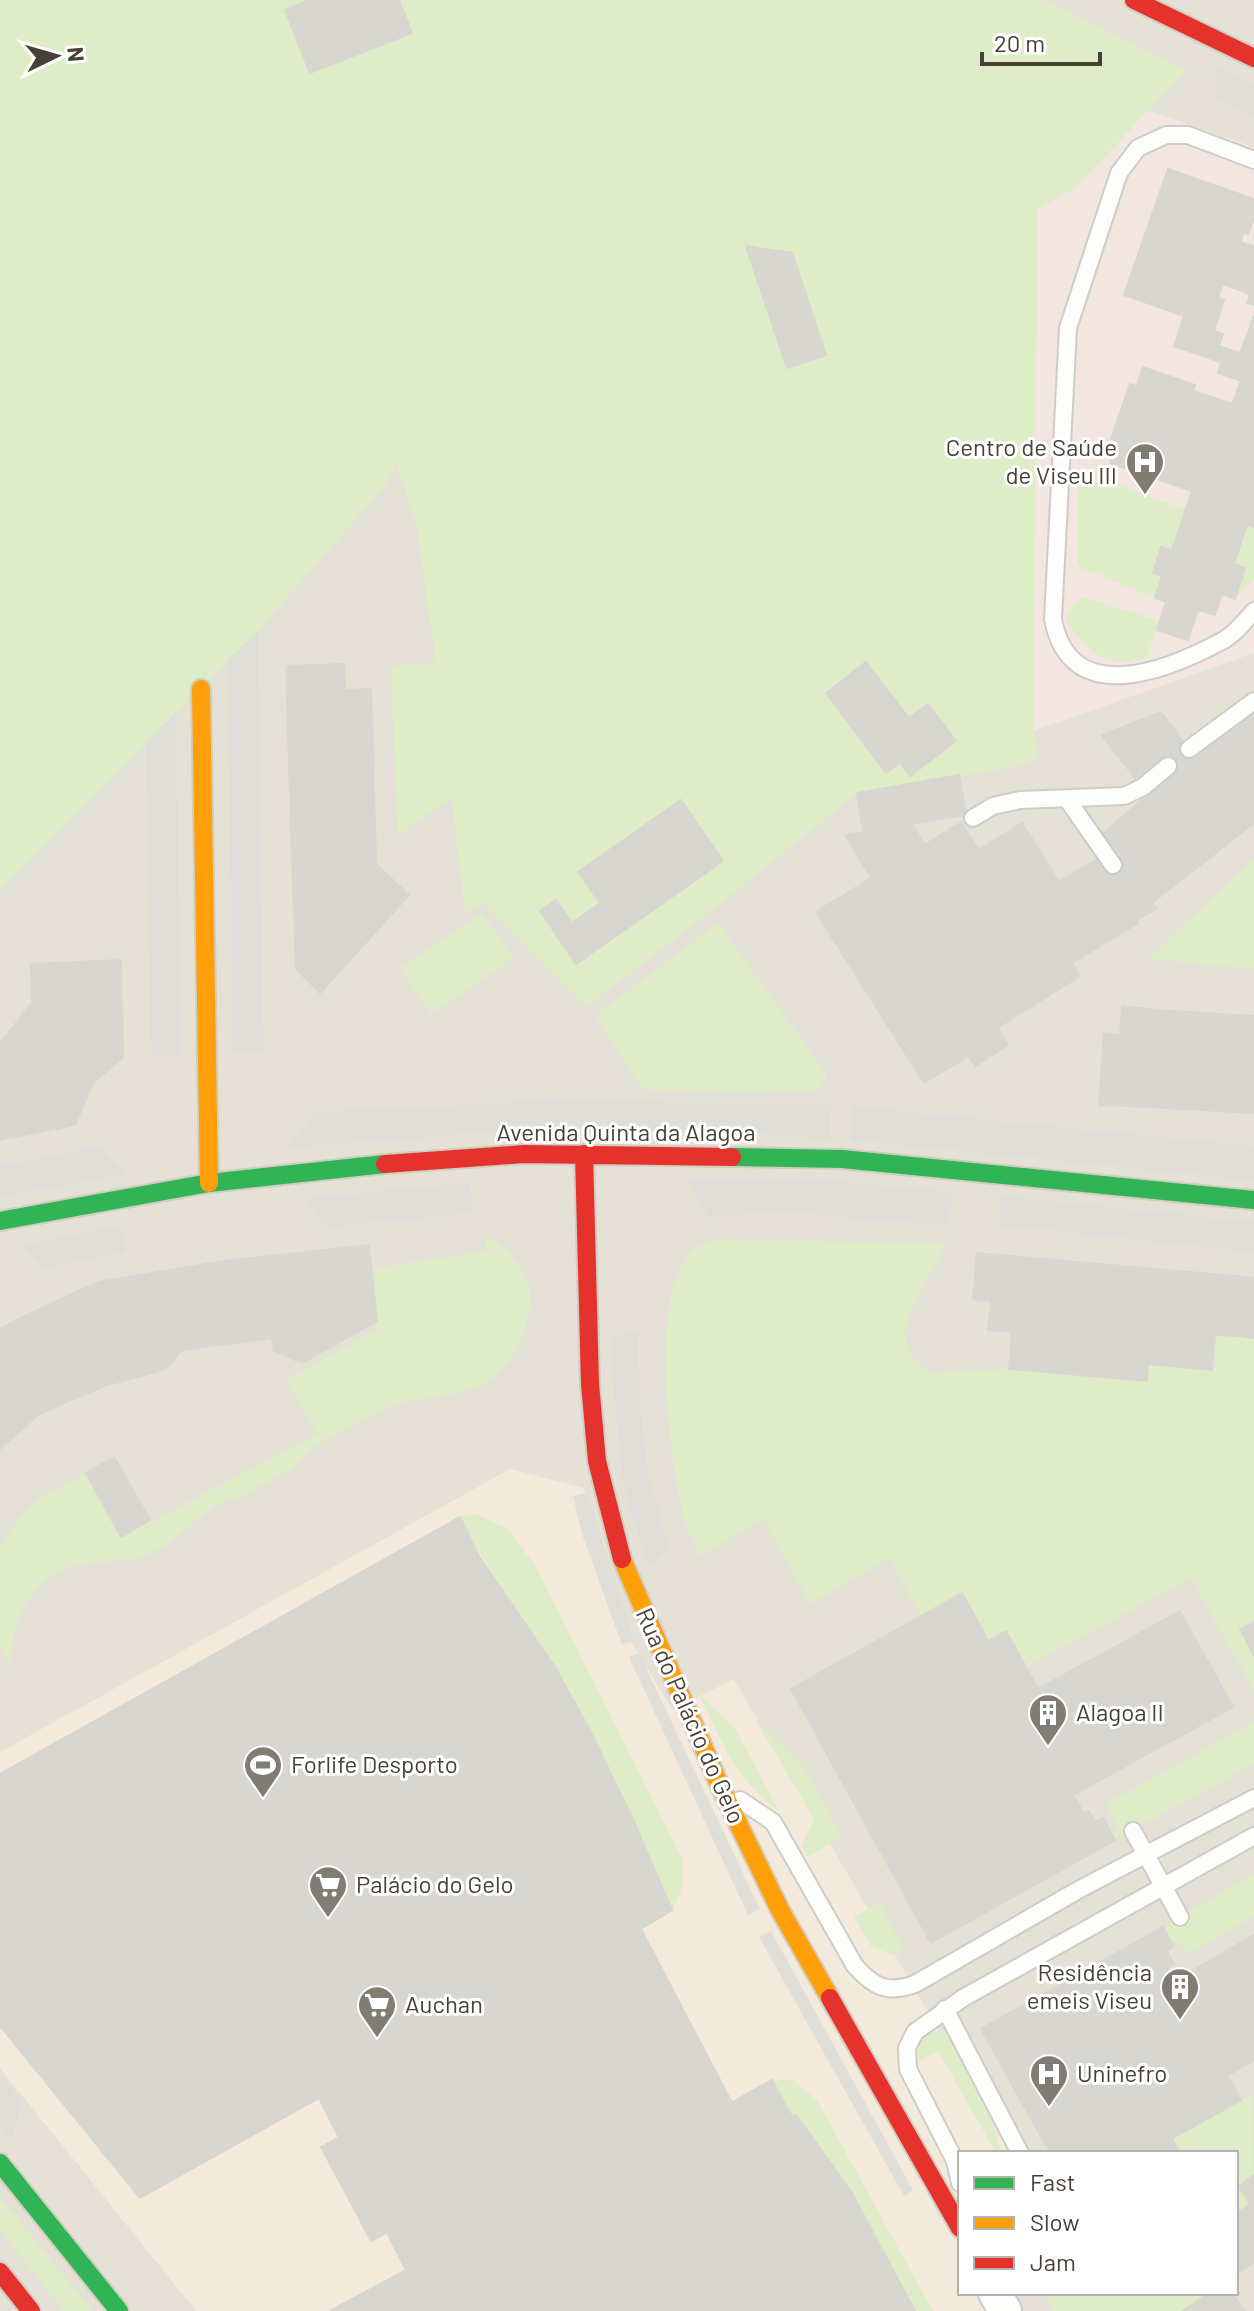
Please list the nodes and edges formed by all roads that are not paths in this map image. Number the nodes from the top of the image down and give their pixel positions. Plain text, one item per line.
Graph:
1 (1134, 0) edge
2 (1254, 58) edge
3 (1254, 160) edge
4 (1254, 611) edge
5 (201, 689) dead end
6 (1254, 701) edge
7 (1189, 749) dead end
8 (1168, 766) dead end
9 (1067, 799) junction
10 (973, 818) dead end
11 (1113, 865) dead end
12 (584, 1154) junction
13 (209, 1183) junction
14 (1254, 1200) edge
15 (0, 1221) edge
16 (720, 1786) junction
17 (1254, 1798) edge
18 (1133, 1831) dead end
19 (1254, 1836) edge
20 (1145, 1856) junction
21 (1162, 1888) junction
22 (1180, 1917) dead end
23 (945, 2009) junction
24 (1019, 2151) edge
25 (0, 2163) edge
26 (958, 2174) edge
27 (958, 2224) edge
28 (0, 2272) edge
29 (31, 2311) edge
30 (119, 2311) edge

1 - 2 street
3 - 4 lane
5 - 13 street
6 - 7 lane
8 - 9 lane
9 - 10 lane
9 - 11 lane
12 - 13 street, Avenida Quinta da Alagoa
12 - 14 street, Avenida Quinta da Alagoa
12 - 16 street, Rua do Palácio do Gelo
13 - 15 street, Avenida Quinta da Alagoa
16 - 20 lane
16 - 27 street, Rua do Palácio do Gelo
17 - 20 lane
18 - 20 lane
19 - 21 lane
20 - 21 lane
21 - 22 lane
21 - 23 lane
23 - 24 lane
23 - 26 lane
25 - 30 street
28 - 29 street

